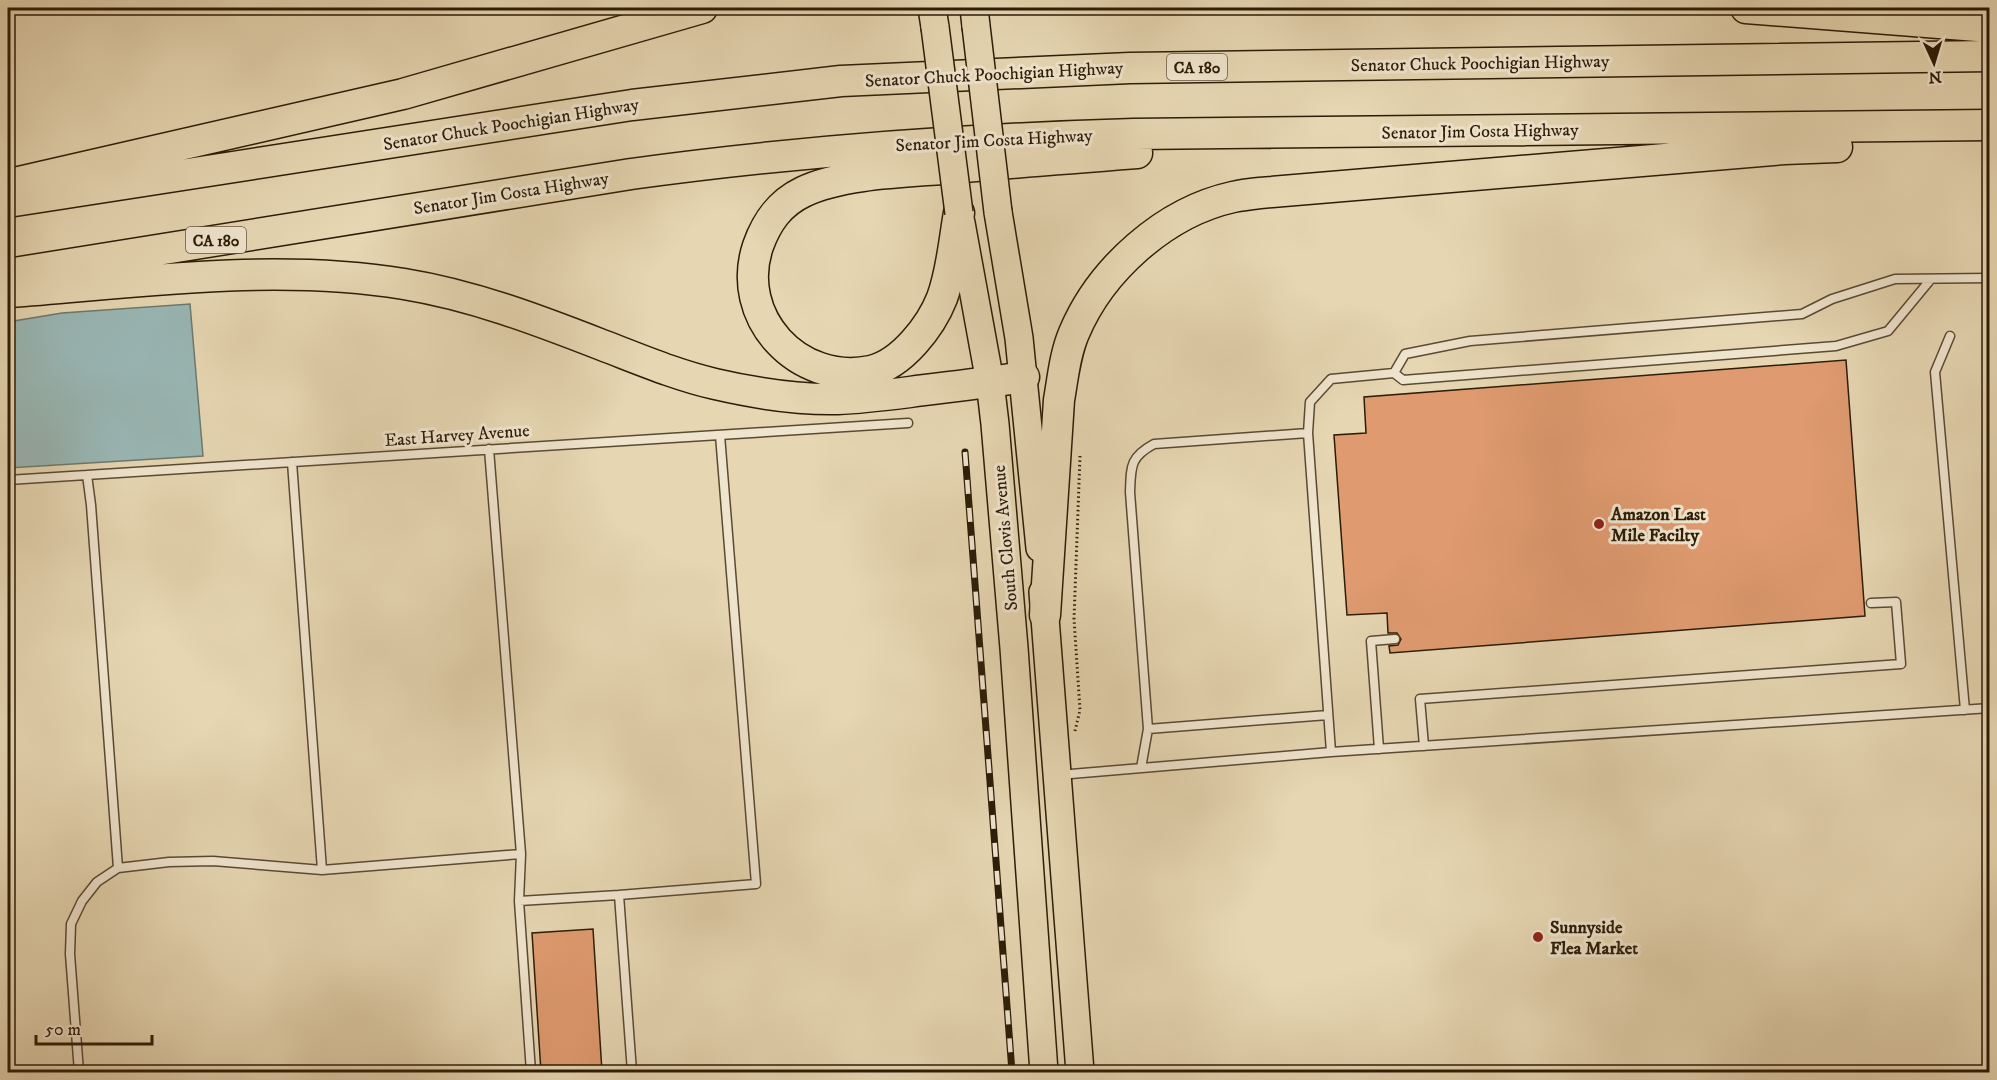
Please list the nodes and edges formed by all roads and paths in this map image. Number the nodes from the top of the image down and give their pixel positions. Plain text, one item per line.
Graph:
1 (702, 8) edge
2 (1746, 8) edge
3 (933, 17) edge
4 (975, 17) edge
5 (1989, 27) edge
6 (1989, 56) edge
7 (1989, 125) edge
8 (1409, 131) junction
9 (1989, 135) edge
10 (8, 184) edge
11 (8, 202) edge
12 (959, 213) junction
13 (8, 274) edge
14 (1989, 278) edge
15 (1931, 279) junction
16 (8, 292) edge
17 (1950, 336) dead end
18 (1394, 373) junction
19 (1024, 378) junction
20 (990, 382) junction
21 (908, 423) dead end
22 (1308, 433) junction
23 (720, 435) junction
24 (489, 449) junction
25 (1079, 453) dead end
26 (292, 462) junction
27 (87, 475) junction
28 (8, 480) edge
29 (1004, 536) junction
30 (1871, 603) dead end
31 (1045, 615) junction
32 (1395, 639) dead end
33 (1989, 708) edge
34 (1965, 710) junction
35 (1328, 715) junction
36 (1148, 729) junction
37 (1075, 733) dead end
38 (1424, 746) junction
39 (1378, 749) junction
40 (1331, 752) junction
41 (1141, 768) junction
42 (1057, 775) junction
43 (520, 854) junction
44 (117, 868) junction
45 (322, 870) junction
46 (619, 895) junction
47 (519, 901) junction
48 (78, 1072) edge
49 (531, 1072) edge
50 (632, 1072) edge
51 (1044, 1072) edge
52 (1080, 1072) edge

1 - 10 highway
2 - 5 highway
3 - 12 main road, South Clovis Avenue, bridge
4 - 19 main road, South Clovis Avenue, bridge
6 - 11 highway, Senator Chuck Poochigian Highway / CA 180
7 - 8 highway, Senator Jim Costa Highway / CA 180
8 - 12 highway
8 - 13 highway, Senator Jim Costa Highway / CA 180
9 - 31 highway
12 - 20 main road, South Clovis Avenue
14 - 15 lane
15 - 18 lane
15 - 18 lane
16 - 20 highway
17 - 34 lane
18 - 22 lane
19 - 20 highway
19 - 31 main road, South Clovis Avenue
20 - 29 main road, South Clovis Avenue
21 - 23 lane, East Harvey Avenue
22 - 35 lane
22 - 36 lane
23 - 24 lane, East Harvey Avenue
23 - 46 lane
24 - 26 lane, East Harvey Avenue
24 - 43 lane
25 - 37 path
26 - 27 lane, East Harvey Avenue
26 - 45 lane
27 - 28 lane, East Harvey Avenue
27 - 44 lane
29 - 42 main road
29 - 51 main road, South Clovis Avenue
30 - 38 lane
31 - 42 main road, South Clovis Avenue
32 - 39 lane
33 - 34 lane
34 - 38 lane
35 - 36 lane
35 - 40 lane
36 - 41 lane
38 - 39 lane
39 - 40 lane
40 - 41 lane
41 - 42 lane
42 - 52 main road, South Clovis Avenue
43 - 45 lane
43 - 47 lane
44 - 45 lane
44 - 48 lane
46 - 47 lane
46 - 50 lane
47 - 49 lane

